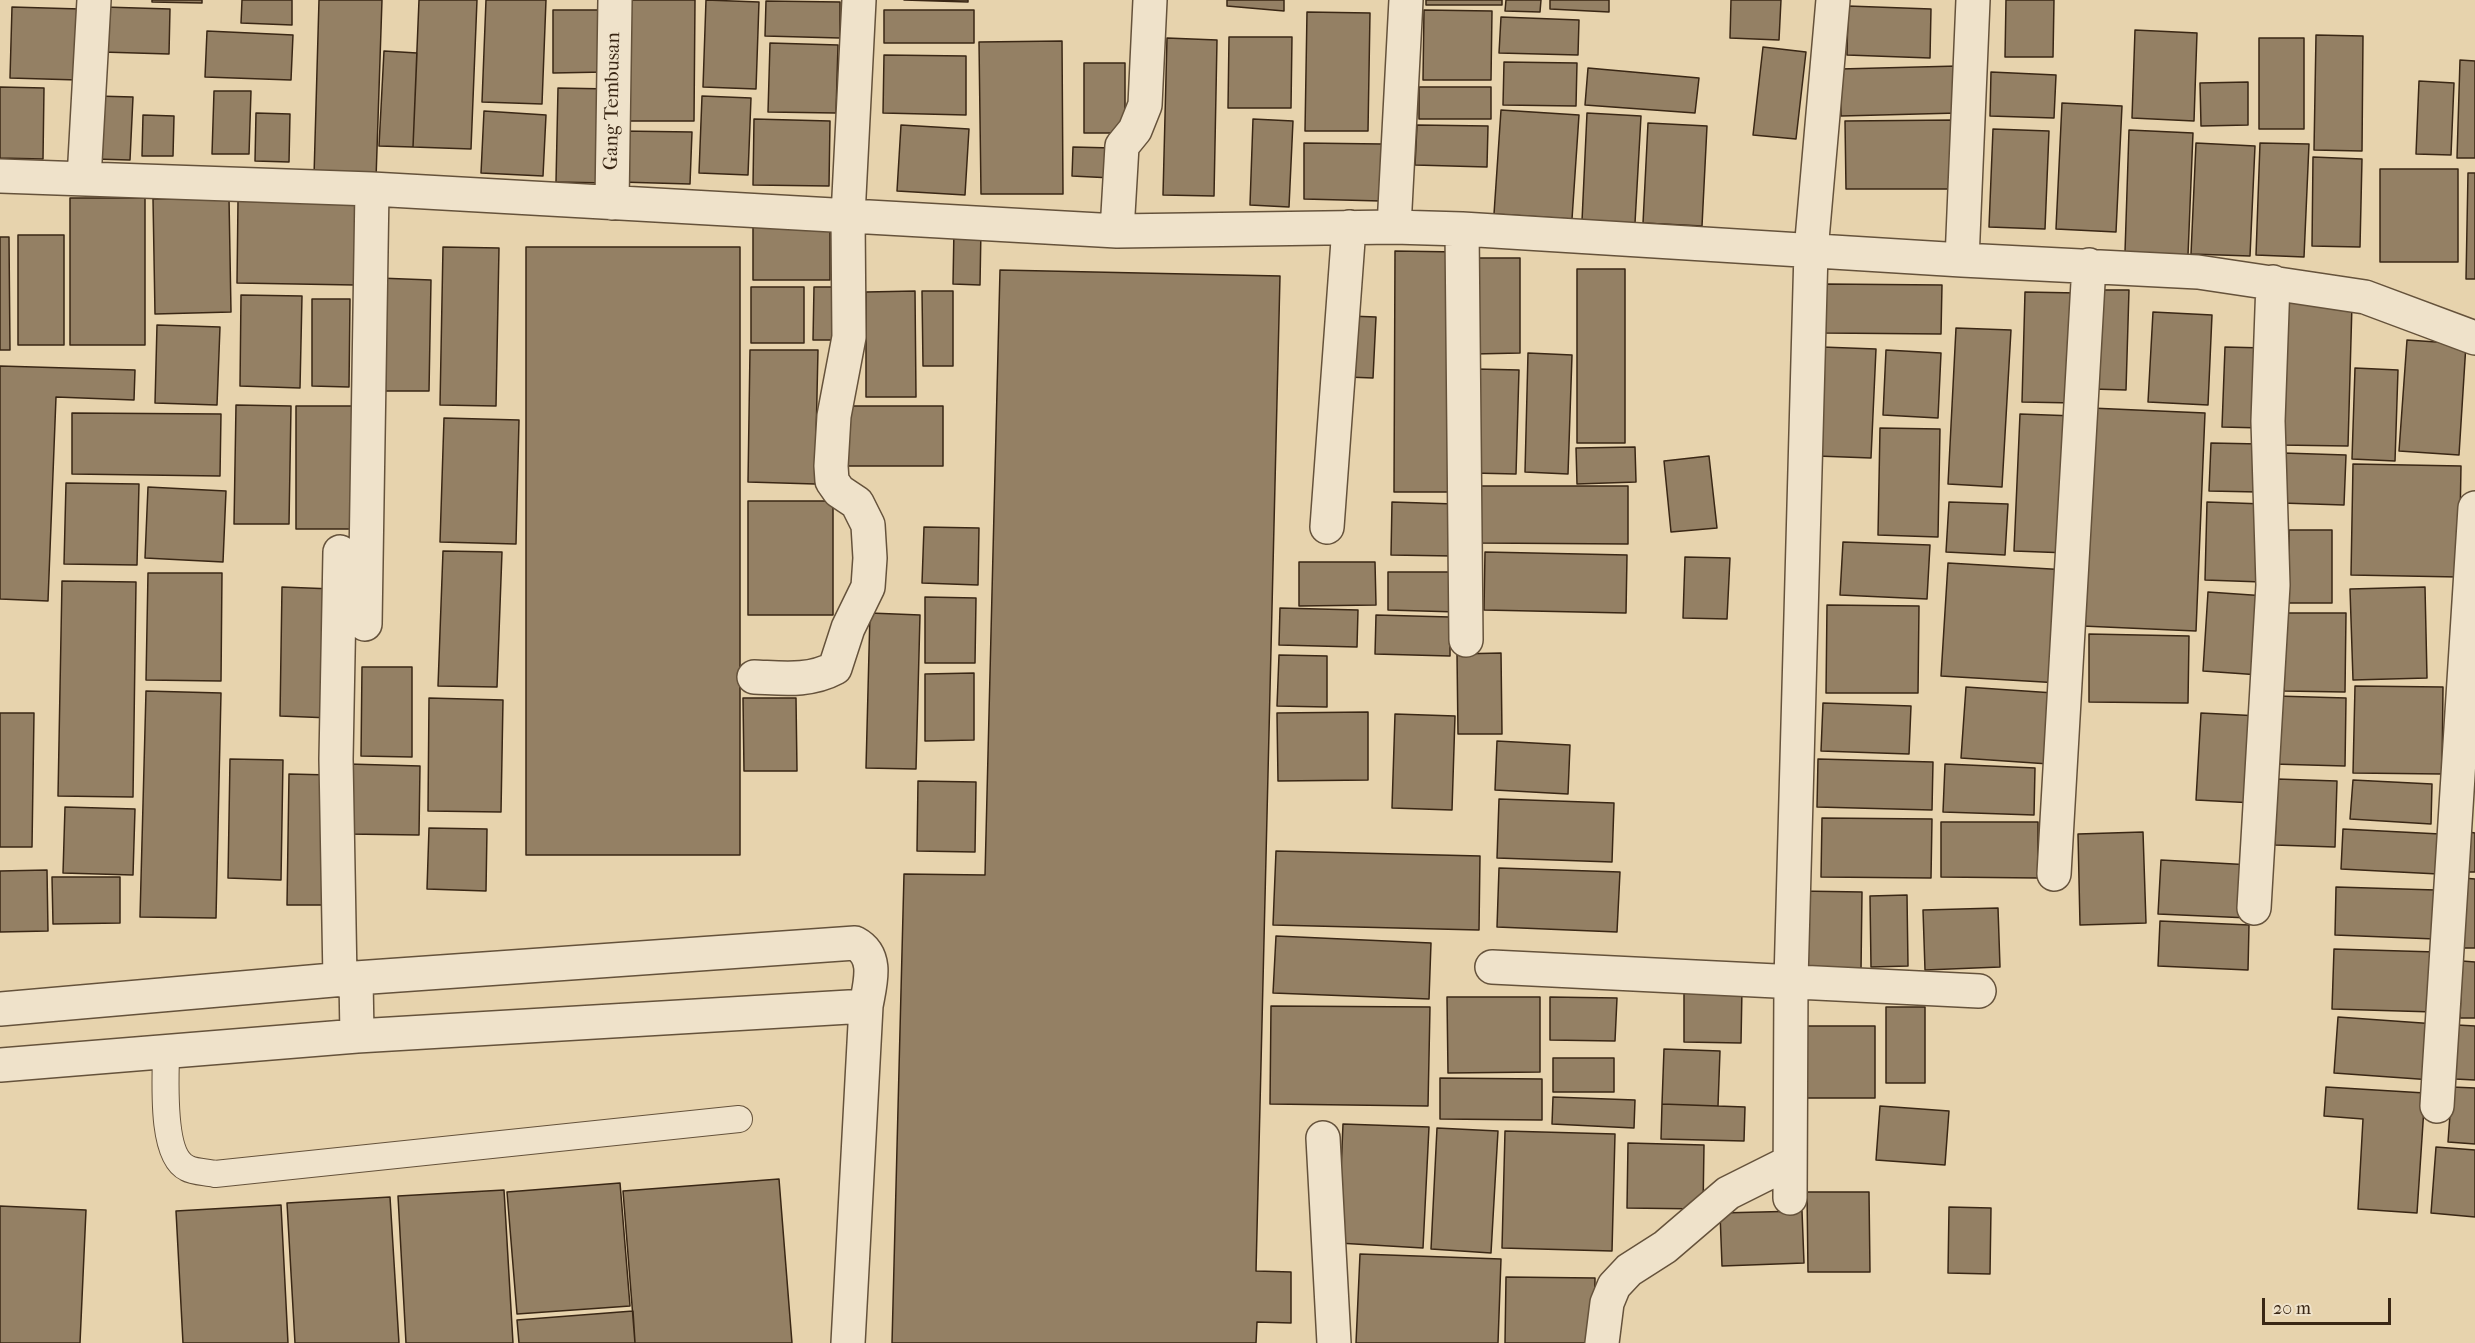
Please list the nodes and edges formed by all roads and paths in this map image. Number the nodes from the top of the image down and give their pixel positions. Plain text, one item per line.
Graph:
1 (94, 0) edge
2 (615, 0) edge
3 (859, 0) edge
4 (1150, 0) edge
5 (1406, 0) edge
6 (1833, 0) edge
7 (1972, 0) edge
8 (0, 176) edge
9 (84, 179) junction
10 (372, 189) junction
11 (612, 203) junction
12 (848, 216) junction
13 (1394, 226) junction
14 (1349, 227) junction
15 (1462, 229) junction
16 (1117, 231) junction
17 (1811, 251) junction
18 (1962, 260) junction
19 (2089, 265) junction
20 (2273, 282) junction
21 (2475, 338) edge
22 (2475, 508) edge
23 (1328, 527) dead end
24 (340, 552) dead end
25 (365, 624) dead end
26 (1466, 640) dead end
27 (754, 677) dead end
28 (2054, 874) dead end
29 (2254, 908) dead end
30 (1492, 967) dead end
31 (348, 979) junction
32 (1791, 980) junction
33 (1979, 991) dead end
34 (866, 1006) junction
35 (0, 1009) edge
36 (357, 1036) junction
37 (166, 1052) junction
38 (0, 1065) edge
39 (2437, 1106) dead end
40 (739, 1119) dead end
41 (1323, 1138) dead end
42 (1790, 1162) junction
43 (1790, 1197) dead end
44 (848, 1343) edge
45 (1334, 1343) edge
46 (1602, 1343) edge

1 - 9 street
2 - 11 street, Gang Tembusan
3 - 12 street
4 - 16 street
5 - 13 street
6 - 17 street
7 - 18 street
8 - 9 street
9 - 10 street
10 - 11 street
10 - 25 street
11 - 12 street
12 - 16 street
12 - 27 street
13 - 14 street
13 - 15 street
14 - 16 street
14 - 23 street
15 - 17 street
15 - 26 street
17 - 18 street
17 - 32 street
18 - 19 street
19 - 20 street
19 - 28 street
20 - 21 street
20 - 29 street
22 - 39 street
24 - 31 street
30 - 32 street
31 - 34 street
31 - 35 street
31 - 36 street
32 - 33 street
32 - 42 street
34 - 36 street
34 - 44 street
36 - 37 street
37 - 38 street
37 - 40 lane
41 - 45 street
42 - 43 street
42 - 46 street

